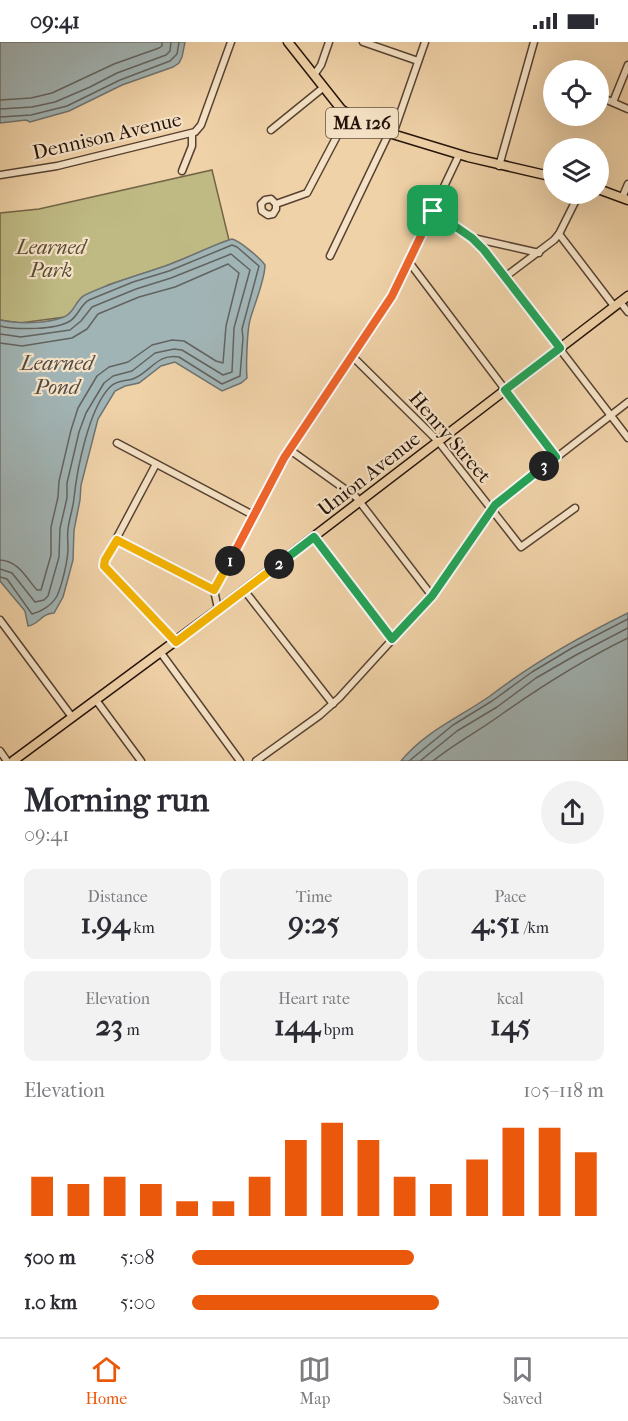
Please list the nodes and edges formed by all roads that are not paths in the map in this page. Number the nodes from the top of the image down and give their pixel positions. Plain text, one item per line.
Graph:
1 (231, 42) edge
2 (288, 42) edge
3 (329, 42) edge
4 (363, 42) edge
5 (425, 42) edge
6 (534, 42) edge
7 (418, 61) junction
8 (628, 65) edge
9 (314, 75) junction
10 (324, 87) junction
11 (609, 100) edge
12 (613, 102) junction
13 (628, 109) edge
14 (348, 115) junction
15 (271, 130) dead end
16 (391, 133) junction
17 (192, 134) junction
18 (459, 155) junction
19 (499, 166) junction
20 (182, 171) dead end
21 (0, 175) edge
22 (543, 175) edge
23 (628, 184) edge
24 (609, 193) edge
25 (625, 199) edge
26 (276, 204) dead end
27 (574, 204) edge
28 (433, 211) junction
29 (559, 234) junction
30 (472, 238) junction
31 (539, 253) junction
32 (330, 256) dead end
33 (409, 262) junction
34 (505, 277) junction
35 (628, 296) edge
36 (617, 304) junction
37 (628, 312) edge
38 (560, 348) junction
39 (352, 356) junction
40 (505, 390) junction
41 (628, 402) edge
42 (611, 416) junction
43 (628, 438) edge
44 (438, 441) junction
45 (117, 443) dead end
46 (290, 450) junction
47 (556, 457) junction
48 (156, 464) junction
49 (360, 501) junction
50 (575, 508) dead end
51 (491, 510) junction
52 (253, 515) junction
53 (314, 537) junction
54 (117, 540) junction
55 (214, 590) junction
56 (244, 590) junction
57 (432, 596) junction
58 (218, 609) junction
59 (0, 620) edge
60 (392, 639) junction
61 (176, 642) junction
62 (161, 653) junction
63 (96, 700) junction
64 (333, 704) junction
65 (72, 717) junction
66 (0, 751) edge
67 (7, 761) edge
68 (13, 761) edge
69 (141, 761) edge
70 (240, 761) edge
71 (256, 761) edge

1 - 17 street, Dennison Avenue
2 - 9 main road, MA 126
3 - 9 street
4 - 7 street
5 - 7 street
6 - 19 street
7 - 16 street
8 - 12 street
9 - 10 main road, MA 126
10 - 14 main road, MA 126
10 - 15 street
11 - 12 street
12 - 13 street
14 - 16 main road, MA 126
14 - 26 street
16 - 18 main road, MA 126
16 - 32 street
17 - 20 street
17 - 21 street, Dennison Avenue
18 - 19 main road, MA 126
18 - 28 street
19 - 22 main road, MA 126
23 - 25 street
24 - 25 main road
27 - 29 street
28 - 30 street
28 - 33 street
29 - 31 street
29 - 36 street
30 - 31 street
30 - 34 street
31 - 34 street
33 - 39 street
33 - 40 street
34 - 38 street
35 - 36 main road, Union Avenue
36 - 37 street
36 - 38 main road, Union Avenue
38 - 40 main road, Union Avenue
38 - 42 street
39 - 44 street, Henry Street
39 - 46 street
40 - 44 main road, Union Avenue
40 - 47 street
41 - 42 street
42 - 43 street
42 - 47 street
44 - 49 main road, Union Avenue
44 - 51 street, Henry Street
45 - 48 street
46 - 49 street
46 - 52 street
47 - 51 street
48 - 52 street
48 - 54 street
49 - 53 main road, Union Avenue
49 - 57 street
50 - 51 street, Henry Street
51 - 57 street
52 - 55 street
53 - 56 main road, Union Avenue
53 - 60 street
54 - 55 street
54 - 61 street
55 - 58 street
56 - 58 main road, Union Avenue
56 - 64 street
57 - 60 street
58 - 61 main road, Union Avenue
59 - 65 street
60 - 64 street
61 - 62 main road, Union Avenue
62 - 63 main road, Union Avenue
62 - 70 street
63 - 65 main road, Union Avenue
63 - 69 street
64 - 71 street
65 - 68 main road, Union Avenue
66 - 67 street

